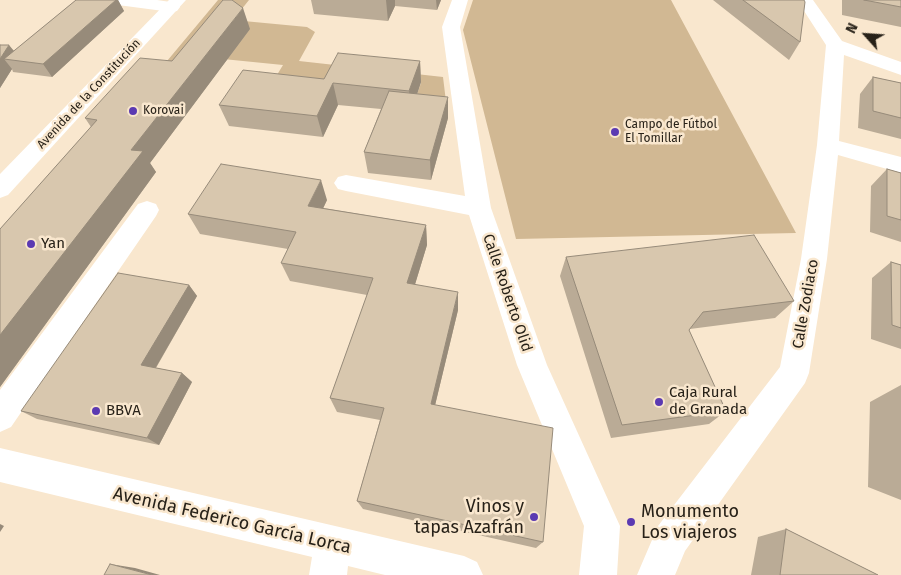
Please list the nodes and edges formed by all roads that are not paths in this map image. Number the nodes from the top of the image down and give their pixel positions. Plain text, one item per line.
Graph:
1 (118, 0) edge
2 (460, 0) edge
3 (805, 0) edge
4 (175, 4) edge
5 (835, 45) junction
6 (901, 69) edge
7 (828, 145) junction
8 (901, 165) edge
9 (346, 183) dead end
10 (0, 189) edge
11 (479, 208) junction
12 (147, 210) dead end
13 (0, 416) edge
14 (0, 466) edge
15 (331, 560) edge
16 (464, 575) edge
17 (598, 575) edge
18 (656, 575) edge

1 - 4 street
2 - 11 street, Calle Roberto Olid
3 - 5 street
4 - 10 street, Avenida de la Constitución
5 - 6 street
5 - 7 street, Calle Zodiaco
7 - 8 street
7 - 18 street, Calle Zodiaco
9 - 11 street
11 - 17 street, Calle Roberto Olid
12 - 13 street
14 - 15 street, Avenida Federico García Lorca
15 - 16 street, Avenida Federico García Lorca

